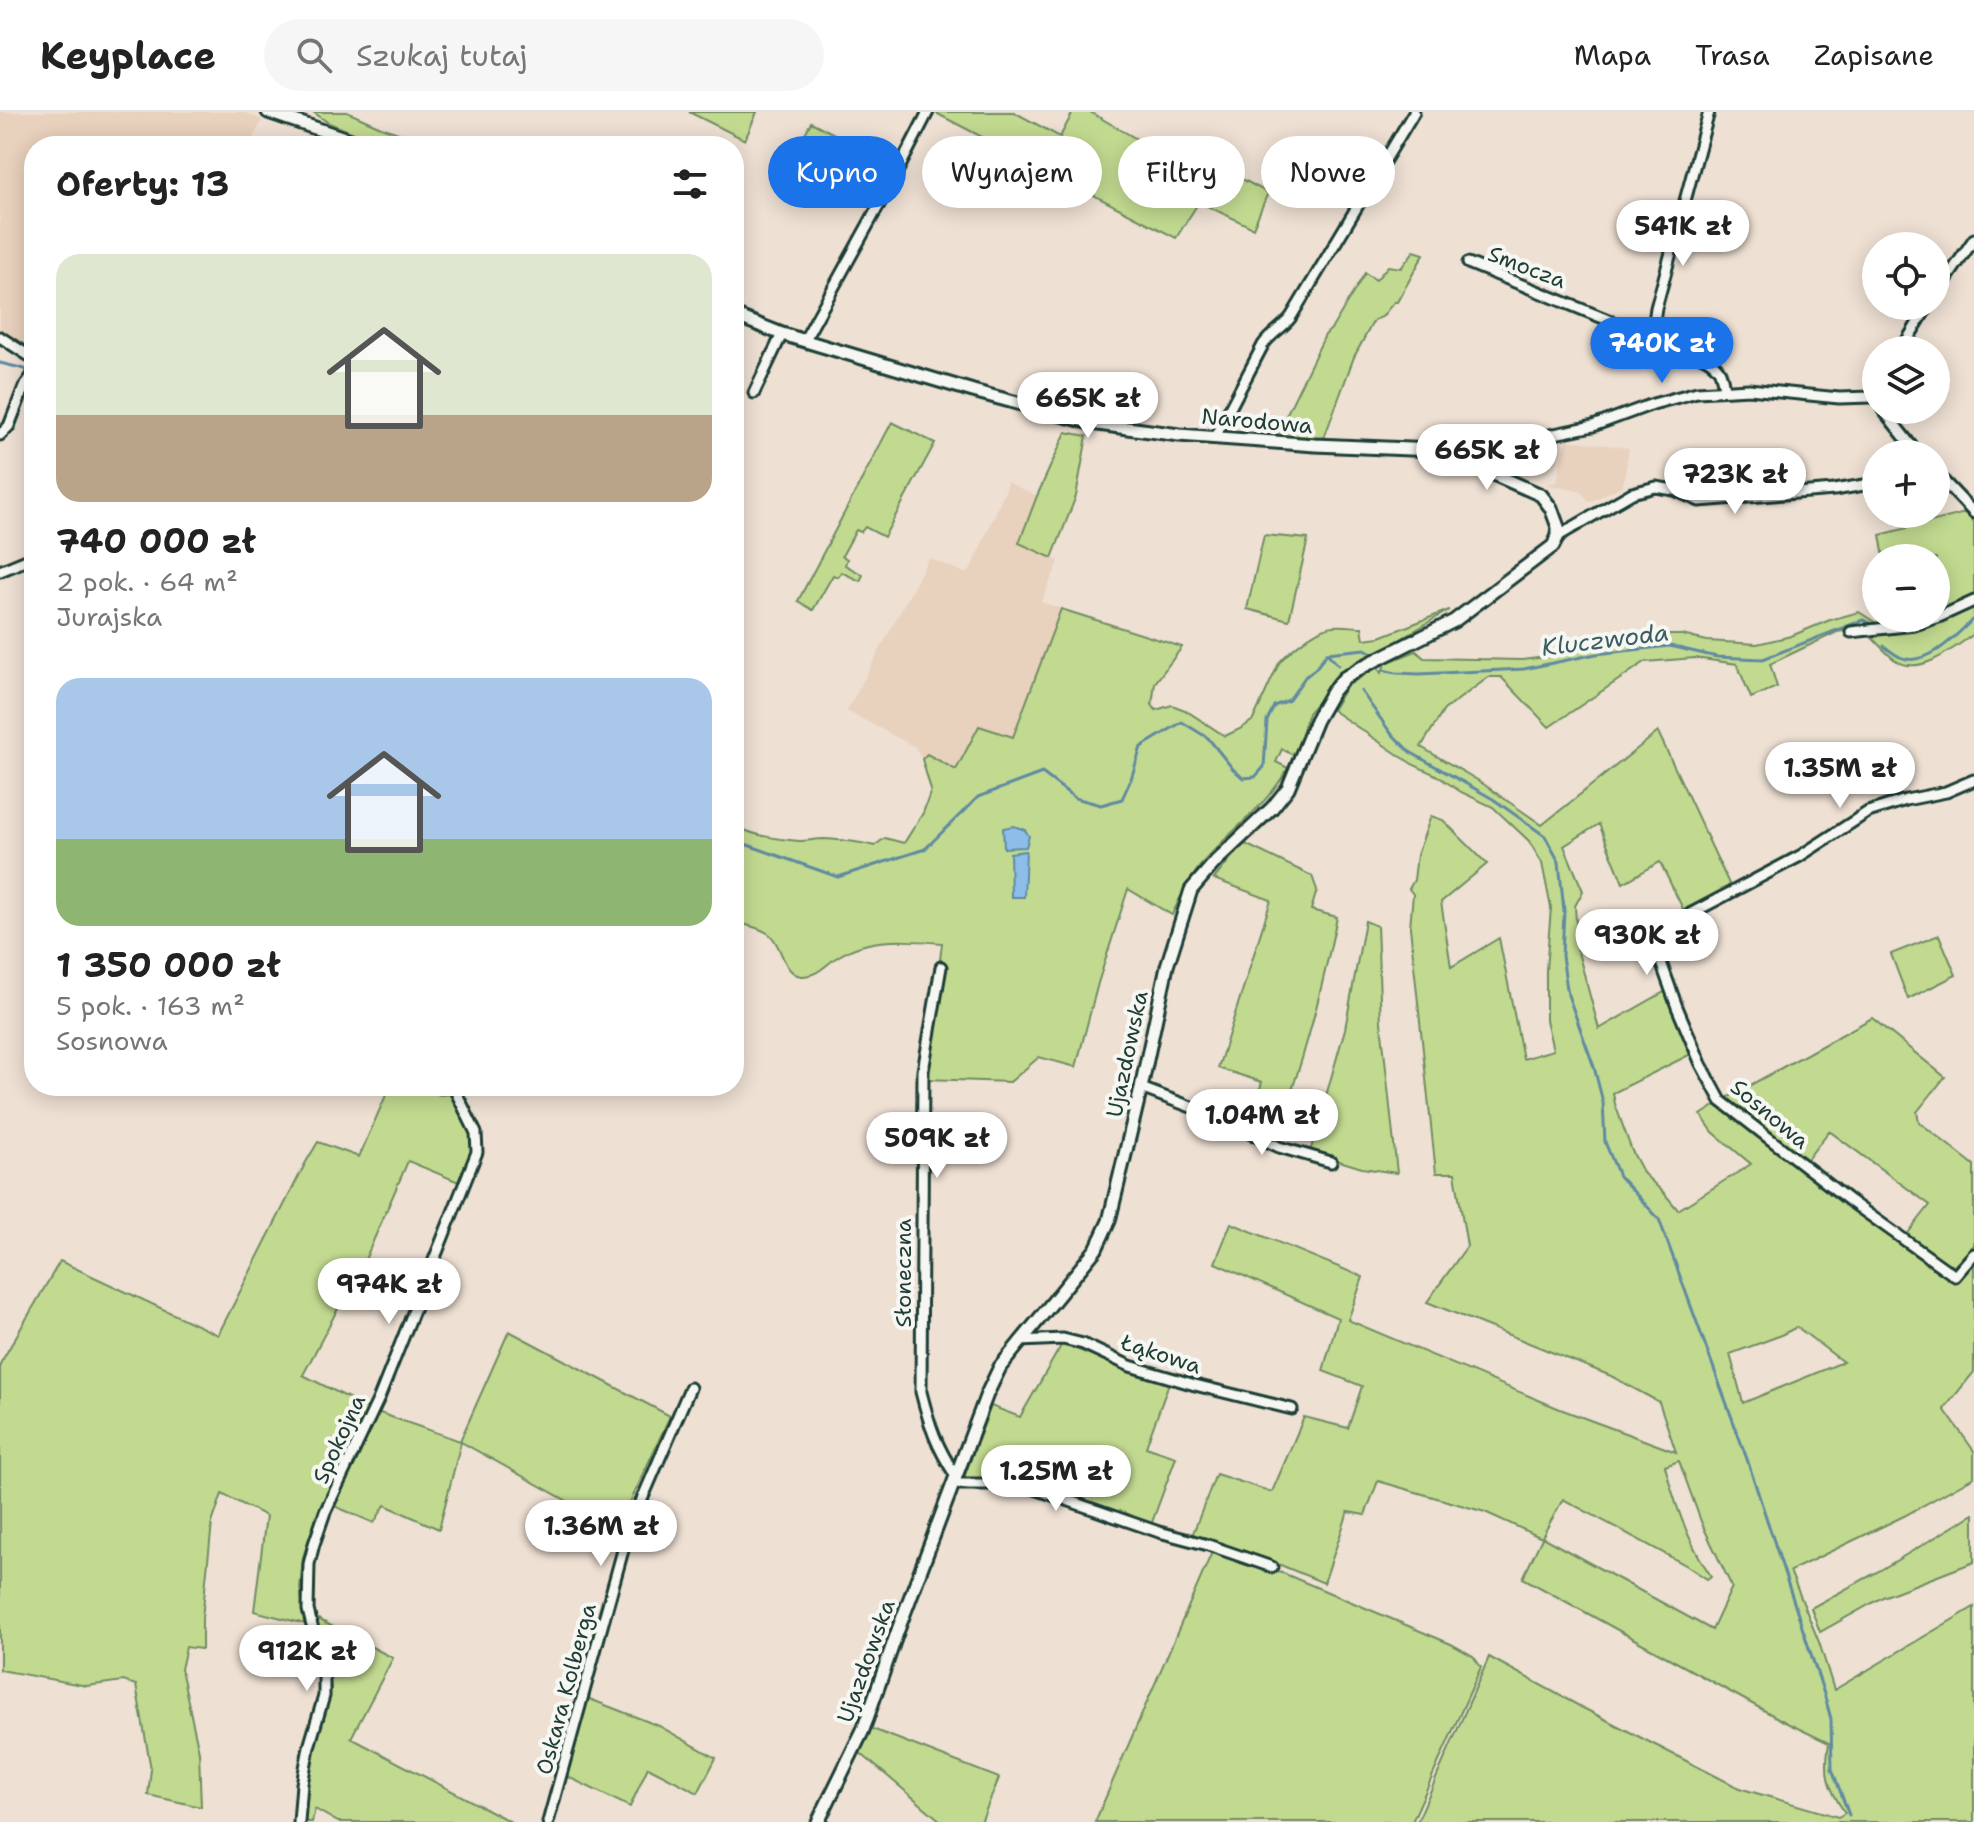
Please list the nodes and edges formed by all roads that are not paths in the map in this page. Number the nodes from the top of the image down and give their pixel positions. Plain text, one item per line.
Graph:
1 (268, 112) edge
2 (928, 112) edge
3 (1414, 112) edge
4 (1709, 112) edge
5 (339, 136) edge
6 (1974, 239) edge
7 (1468, 263) dead end
8 (1950, 274) edge
9 (744, 319) edge
10 (782, 334) junction
11 (0, 337) edge
12 (1662, 339) junction
13 (804, 341) junction
14 (24, 353) edge
15 (24, 387) edge
16 (1724, 389) junction
17 (754, 393) dead end
18 (1862, 397) edge
19 (1894, 424) edge
20 (0, 435) edge
21 (1215, 437) junction
22 (1907, 440) edge
23 (1457, 451) junction
24 (1862, 485) edge
25 (1950, 486) edge
26 (1974, 513) edge
27 (1558, 536) junction
28 (24, 561) edge
29 (0, 571) edge
30 (1974, 601) edge
31 (1851, 632) dead end
32 (1974, 780) edge
33 (941, 967) dead end
34 (1141, 1088) junction
35 (458, 1096) edge
36 (1331, 1162) dead end
37 (1974, 1254) edge
38 (1020, 1341) junction
39 (690, 1388) dead end
40 (1292, 1409) dead end
41 (955, 1480) junction
42 (1272, 1567) dead end
43 (299, 1822) edge
44 (548, 1822) edge
45 (818, 1822) edge

1 - 5 street
2 - 13 street
3 - 21 street
4 - 12 street
6 - 8 street
7 - 12 street, Smocza
9 - 10 street, Narodowa
10 - 13 street, Narodowa
10 - 17 street
11 - 14 street
12 - 16 street, Smocza
13 - 21 street, Narodowa
15 - 20 street
16 - 18 street
16 - 23 street
19 - 22 street
21 - 23 street, Narodowa
23 - 27 street
24 - 27 street
25 - 26 street
27 - 34 street, Ujazdowska
28 - 29 street
30 - 31 street
32 - 37 street, Sosnowa
33 - 41 street, Słoneczna
34 - 36 street
34 - 38 street, Ujazdowska
35 - 43 street, Spokojna
38 - 40 street, Łąkowa
38 - 41 street, Ujazdowska
39 - 44 street, Oskara Kolberga
41 - 42 street
41 - 45 street, Ujazdowska

